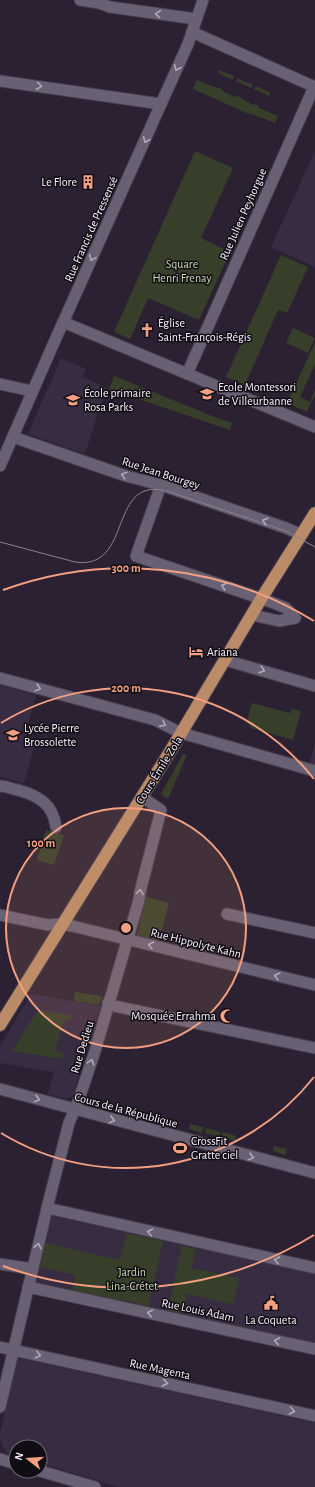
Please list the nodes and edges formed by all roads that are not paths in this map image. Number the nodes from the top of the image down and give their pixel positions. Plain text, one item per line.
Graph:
1 (80, 0) edge
2 (202, 0) edge
3 (196, 19) junction
4 (192, 32) junction
5 (0, 81) edge
6 (314, 87) edge
7 (162, 104) junction
8 (63, 322) junction
9 (187, 374) junction
10 (0, 384) edge
11 (32, 391) junction
12 (315, 427) edge
13 (13, 437) junction
14 (0, 466) edge
15 (161, 485) junction
16 (315, 513) edge
17 (302, 535) junction
18 (261, 599) junction
19 (252, 615) junction
20 (225, 660) junction
21 (0, 678) edge
22 (315, 686) edge
23 (181, 734) junction
24 (315, 771) edge
25 (0, 786) edge
26 (142, 797) junction
27 (56, 827) dead end
28 (227, 914) dead end
29 (0, 915) edge
30 (62, 924) junction
31 (315, 933) edge
32 (128, 940) junction
33 (315, 985) edge
34 (108, 1003) junction
35 (0, 1025) edge
36 (315, 1048) edge
37 (0, 1089) edge
38 (74, 1109) junction
39 (315, 1173) edge
40 (47, 1208) junction
41 (0, 1264) edge
42 (315, 1268) edge
43 (33, 1269) junction
44 (28, 1287) junction
45 (0, 1347) edge
46 (315, 1349) edge
47 (13, 1350) junction
48 (0, 1407) edge
49 (315, 1416) edge
50 (48, 1473) edge
51 (95, 1487) edge

3 -> 1 street
2 - 3 street, Rue Francis de Pressensé
3 - 4 street, Rue Francis de Pressensé
4 - 6 street
4 -> 7 street, Rue Francis de Pressensé
5 -> 7 street
6 - 9 street, Rue Julien Peyhorgue
7 -> 8 street, Rue Francis de Pressensé
8 - 9 street
8 - 11 street, Rue Francis de Pressensé
9 - 12 street
10 - 11 street
11 - 13 street, Rue Francis de Pressensé
13 - 14 street, Rue Francis de Pressensé
15 -> 13 street, Rue Jean Bourgey
17 -> 15 street, Rue Jean Bourgey
18 -> 15 street
16 - 17 main road, Cours Émile Zola
17 - 18 main road, Cours Émile Zola
18 - 19 main road, Cours Émile Zola
18 - 19 street
19 - 20 main road, Cours Émile Zola
20 -> 22 street
20 - 23 main road, Cours Émile Zola
21 -> 23 street
23 - 24 street
23 - 26 main road, Cours Émile Zola
25 - 27 street
26 - 30 main road, Cours Émile Zola
32 -> 26 street, Rue Dedieu
28 - 31 street
29 - 30 street, Rue Hippolyte Kahn
30 - 32 street, Rue Hippolyte Kahn
30 - 35 main road, Cours Émile Zola
33 -> 32 street, Rue Hippolyte Kahn
32 - 34 street, Rue Dedieu
34 - 36 street
38 -> 34 street, Rue Dedieu
37 -> 38 street, Cours de la République
38 -> 39 street, Cours de la République
38 - 40 street, Rue Dedieu
42 -> 40 street
43 -> 40 street, Rue Dedieu
41 - 43 street
43 - 44 street, Rue Dedieu
46 -> 44 street, Rue Louis Adam
44 - 47 street, Rue Dedieu
45 - 47 street, Rue Magenta
47 - 48 street, Rue Dedieu
47 -> 49 street, Rue Magenta
50 - 51 street

